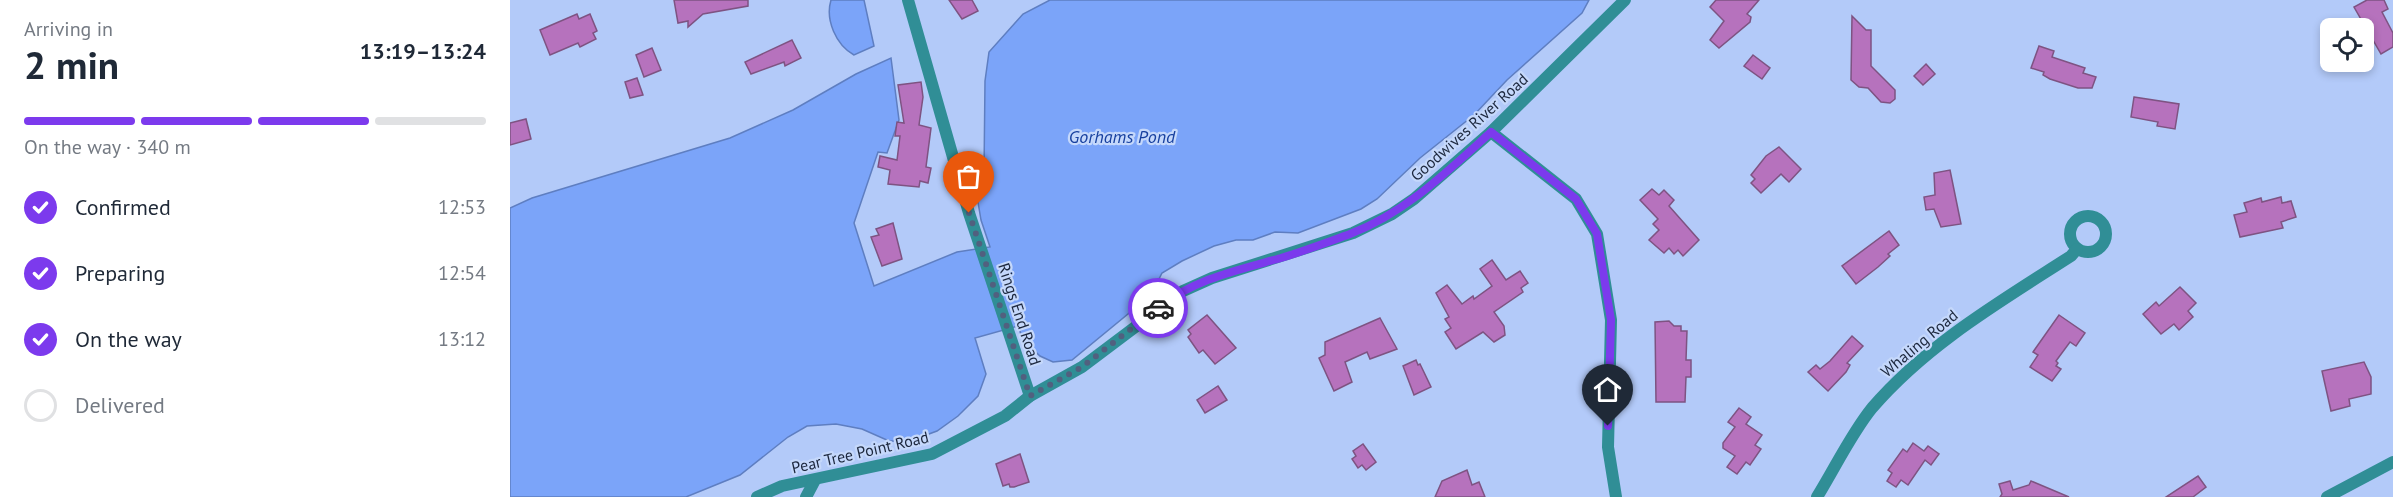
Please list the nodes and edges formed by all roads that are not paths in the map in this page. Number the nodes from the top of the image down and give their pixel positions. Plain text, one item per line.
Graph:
1 (908, 0) edge
2 (1625, 0) edge
3 (1491, 132) junction
4 (2077, 249) dead end
5 (1030, 396) junction
6 (2393, 462) edge
7 (815, 480) junction
8 (757, 497) edge
9 (806, 497) edge
10 (1616, 497) edge
11 (1817, 497) edge
12 (2327, 497) edge

1 - 5 street, Rings End Road
2 - 3 street, Goodwives River Road
3 - 5 street, Goodwives River Road
3 - 10 street
4 - 11 street, Whaling Road
5 - 7 street, Pear Tree Point Road
6 - 12 street
7 - 8 street, Pear Tree Point Road
7 - 9 street

